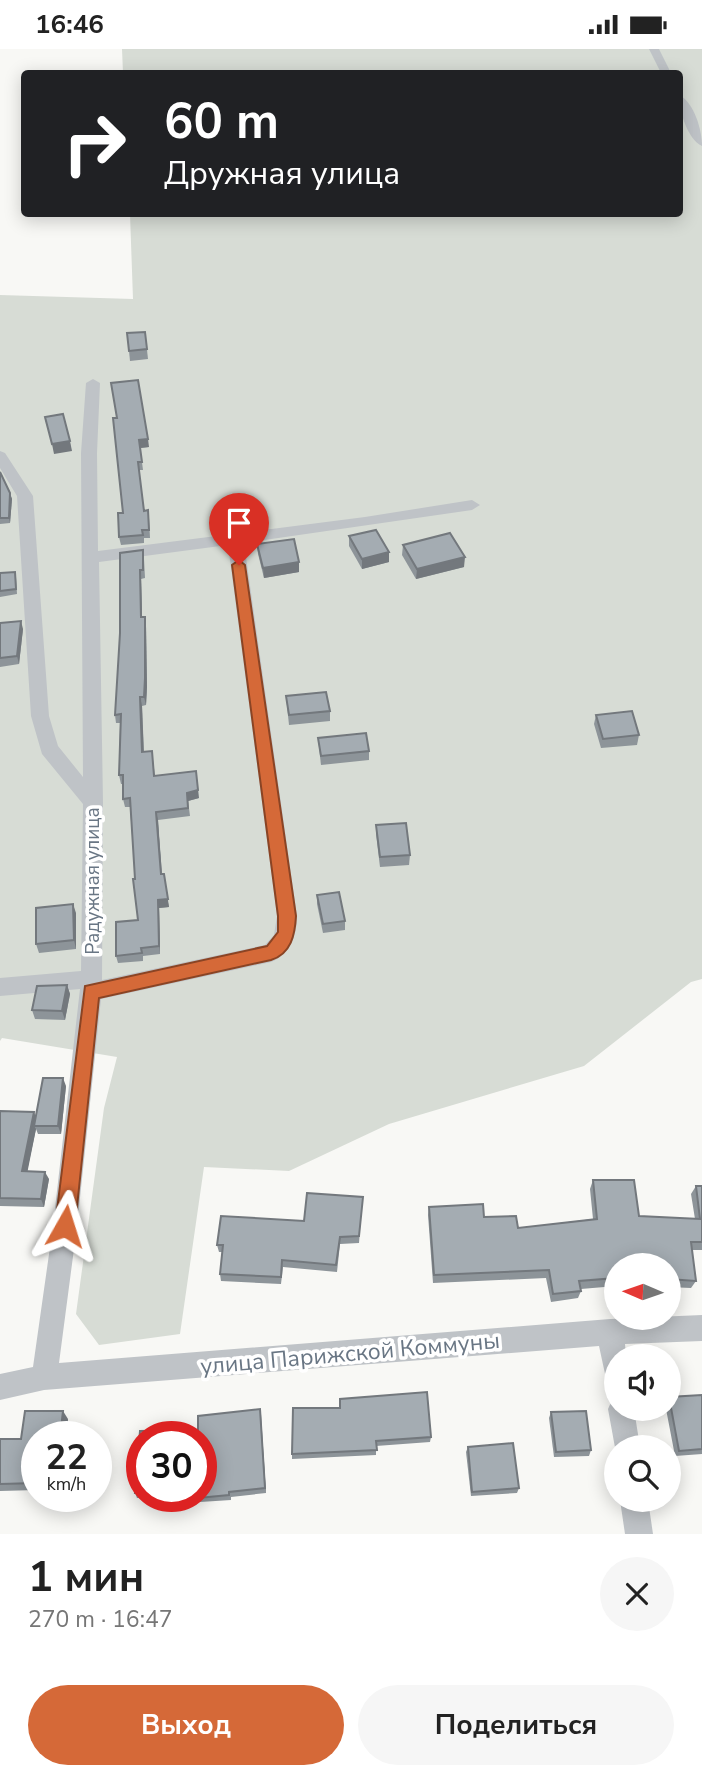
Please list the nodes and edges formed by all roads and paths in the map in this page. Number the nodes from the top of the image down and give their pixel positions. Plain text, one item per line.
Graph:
1 (654, 49) edge
2 (664, 70) edge
3 (683, 106) edge
4 (702, 142) edge
5 (93, 383) dead end
6 (0, 456) edge
7 (472, 505) dead end
8 (235, 538) junction
9 (89, 558) junction
10 (93, 802) junction
11 (91, 986) junction
12 (0, 987) edge
13 (702, 1328) edge
14 (610, 1332) junction
15 (612, 1344) edge
16 (44, 1377) junction
17 (0, 1387) edge
18 (636, 1512) edge
19 (639, 1534) edge

1 - 2 street
3 - 4 street
5 - 9 street, Радужная улица
6 - 10 street
7 - 8 street
8 - 9 street
8 - 11 street
9 - 10 street, Радужная улица
10 - 11 street, Радужная улица
11 - 12 street
11 - 16 street, Радужная улица
13 - 14 street, улица Парижской Коммуны
14 - 15 street
14 - 16 street, улица Парижской Коммуны
16 - 17 street, улица Парижской Коммуны
18 - 19 street

